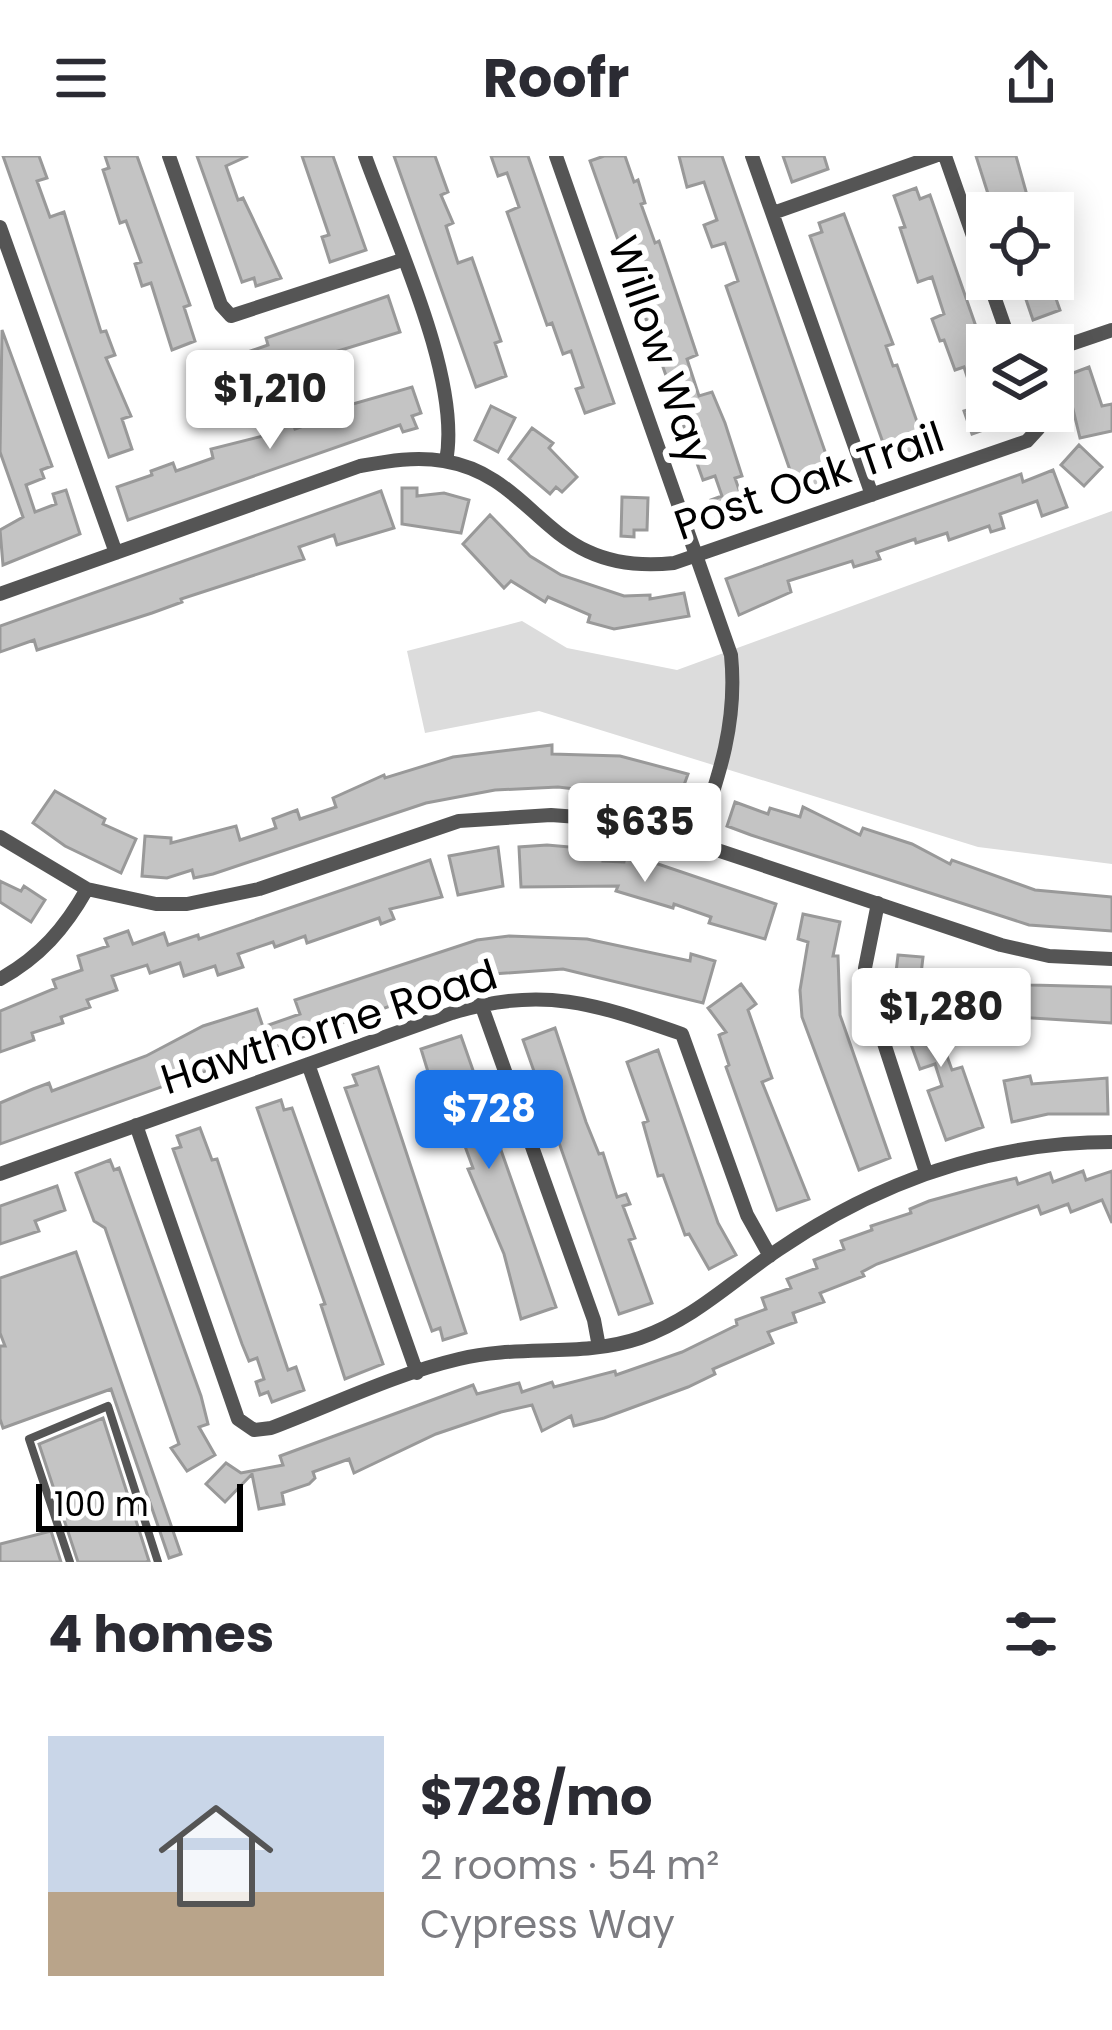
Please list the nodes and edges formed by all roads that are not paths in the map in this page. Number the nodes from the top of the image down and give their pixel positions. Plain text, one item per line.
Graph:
1 (169, 156) edge
2 (365, 156) edge
3 (556, 156) edge
4 (752, 156) edge
5 (935, 156) edge
6 (945, 156) edge
7 (773, 213) junction
8 (966, 217) edge
9 (0, 227) edge
10 (402, 260) junction
11 (1112, 330) edge
12 (1074, 343) edge
13 (1035, 432) edge
14 (446, 461) junction
15 (872, 495) junction
16 (116, 553) junction
17 (698, 556) junction
18 (0, 594) edge
19 (0, 837) edge
20 (696, 843) junction
21 (87, 889) junction
22 (878, 903) junction
23 (1112, 959) edge
24 (0, 980) edge
25 (481, 1004) junction
26 (308, 1064) junction
27 (136, 1125) junction
28 (1112, 1142) edge
29 (926, 1172) junction
30 (0, 1174) edge
31 (770, 1256) junction
32 (599, 1347) junction
33 (417, 1373) junction
34 (70, 1562) edge
35 (158, 1562) edge

1 - 10 street
2 - 10 street
3 - 17 street, Willow Way
4 - 7 street
5 - 7 street
6 - 8 street
7 - 15 street
9 - 16 street
10 - 14 street
11 - 12 street
13 - 15 street, Post Oak Trail
14 - 16 street, Post Oak Trail
14 - 17 street, Post Oak Trail
15 - 17 street, Post Oak Trail
16 - 18 street, Post Oak Trail
17 - 20 street, Willow Way
19 - 21 street
20 - 21 street
20 - 22 street
21 - 24 street
22 - 23 street
22 - 29 street
25 - 26 street, Hawthorne Road
25 - 31 street, Hawthorne Road
25 - 32 street
26 - 27 street, Hawthorne Road
26 - 33 street
27 - 30 street, Hawthorne Road
27 - 33 street
28 - 29 street
29 - 31 street
31 - 32 street
32 - 33 street
34 - 35 lane

